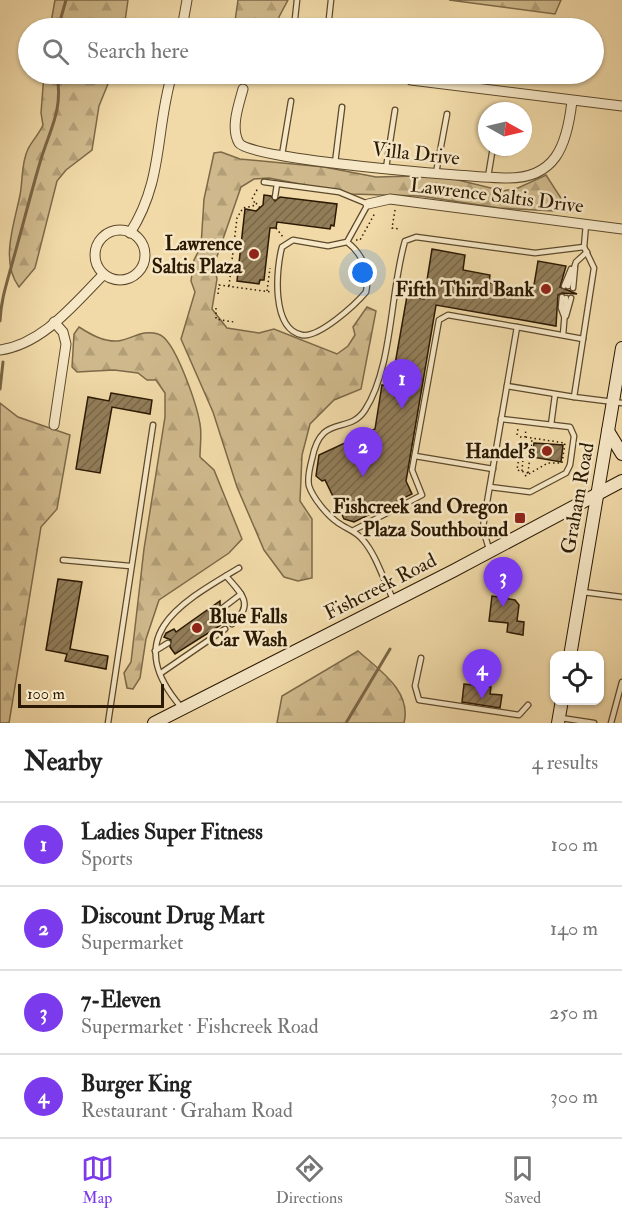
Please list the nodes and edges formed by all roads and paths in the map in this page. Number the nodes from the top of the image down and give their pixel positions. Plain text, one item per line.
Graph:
1 (187, 0) edge
2 (297, 0) edge
3 (331, 0) edge
4 (184, 18) edge
5 (295, 18) edge
6 (329, 18) edge
7 (169, 84) edge
8 (471, 84) edge
9 (243, 89) dead end
10 (291, 101) dead end
11 (572, 101) junction
12 (622, 106) edge
13 (342, 107) dead end
14 (395, 110) dead end
15 (447, 114) dead end
16 (492, 156) edge
17 (282, 157) junction
18 (334, 163) junction
19 (386, 168) junction
20 (436, 172) junction
21 (488, 178) junction
22 (264, 182) joint
23 (277, 184) junction
24 (275, 197) dead end
25 (255, 203) junction
26 (368, 204) junction
27 (260, 208) dead end
28 (378, 210) dead end
29 (395, 210) dead end
30 (586, 224) junction
31 (276, 228) dead end
32 (622, 229) edge
33 (400, 230) dead end
34 (130, 233) junction
35 (282, 237) dead end
36 (346, 242) junction
37 (586, 249) junction
38 (576, 262) junction
39 (103, 275) junction
40 (229, 286) junction
41 (278, 293) junction
42 (218, 294) dead end
43 (566, 298) dead end
44 (216, 308) dead end
45 (54, 322) junction
46 (234, 322) dead end
47 (517, 327) junction
48 (563, 335) junction
49 (583, 339) junction
50 (622, 348) edge
51 (0, 350) edge
52 (507, 386) junction
53 (555, 395) junction
54 (574, 397) junction
55 (617, 403) edge
56 (501, 419) junction
57 (527, 422) junction
58 (54, 425) dead end
59 (153, 425) dead end
60 (551, 425) junction
61 (608, 431) junction
62 (520, 437) dead end
63 (525, 437) junction
64 (532, 438) junction
65 (622, 454) edge
66 (415, 456) junction
67 (524, 457) junction
68 (530, 457) junction
69 (518, 461) junction
70 (523, 462) junction
71 (530, 463) junction
72 (517, 467) junction
73 (522, 467) junction
74 (529, 468) junction
75 (493, 469) junction
76 (521, 472) junction
77 (528, 473) junction
78 (525, 476) dead end
79 (622, 481) edge
80 (490, 487) junction
81 (598, 493) junction
82 (354, 530) junction
83 (490, 551) junction
84 (63, 560) dead end
85 (130, 566) junction
86 (239, 568) dead end
87 (226, 576) junction
88 (581, 592) junction
89 (241, 594) junction
90 (622, 597) edge
91 (394, 601) junction
92 (224, 607) dead end
93 (232, 624) dead end
94 (225, 629) dead end
95 (168, 643) dead end
96 (155, 651) junction
97 (571, 651) edge
98 (421, 658) dead end
99 (161, 673) junction
100 (622, 682) edge
101 (528, 705) dead end
102 (561, 705) edge
103 (183, 709) junction
104 (558, 720) edge
105 (108, 723) edge
106 (154, 723) edge
107 (594, 723) edge
108 (611, 723) edge

1 - 4 street
2 - 5 lane
3 - 6 lane
7 - 34 street
8 - 11 street
9 - 17 street, Villa Drive
10 - 17 lane
11 - 12 street
11 - 21 street, Villa Drive
13 - 18 lane
14 - 19 lane
15 - 20 lane
16 - 21 lane
17 - 18 street, Villa Drive
18 - 19 street, Villa Drive
19 - 20 street, Villa Drive
20 - 21 street, Villa Drive
22 - 23 lane
22 - 25 path
23 - 24 lane
23 - 26 lane
25 - 27 path
25 - 40 path
26 - 30 street, Lawrence Saltis Drive
26 - 36 lane
28 - 36 path
29 - 33 path
30 - 32 street, Lawrence Saltis Drive
30 - 37 lane
31 - 35 path
34 - 39 street
34 - 39 street
36 - 41 lane
36 - 41 lane
37 - 38 lane
37 - 49 lane
37 - 82 lane
38 - 38 lane
39 - 45 street
40 - 41 path
40 - 42 path
43 - 48 lane
44 - 46 path
45 - 51 street
45 - 58 street
47 - 48 lane
47 - 52 lane
47 - 66 lane
48 - 49 lane
49 - 54 lane
50 - 55 main road, Graham Road
52 - 53 lane
52 - 56 lane
53 - 54 lane
53 - 60 lane
54 - 55 lane
55 - 61 main road, Graham Road
56 - 57 lane
56 - 75 lane
57 - 60 lane
57 - 63 path
59 - 85 lane
60 - 80 lane
61 - 65 main road
61 - 81 main road, Graham Road
62 - 63 path
63 - 64 path
64 - 68 path
64 - 77 path
66 - 75 lane
66 - 82 lane
67 - 68 path
67 - 69 path
67 - 70 path
68 - 71 path
69 - 70 path
69 - 72 path
70 - 71 path
70 - 73 path
71 - 74 path
72 - 73 path
72 - 76 path
73 - 74 path
73 - 76 path
74 - 77 path
75 - 80 lane
76 - 77 path
77 - 78 path
79 - 81 main road, Fishcreek Road
80 - 83 lane
81 - 83 main road, Fishcreek Road
81 - 88 main road, Graham Road
82 - 91 lane
83 - 91 main road, Fishcreek Road
84 - 85 lane
85 - 105 lane
86 - 87 lane
87 - 89 lane
87 - 96 lane
88 - 90 lane
88 - 97 main road, Graham Road
89 - 92 lane
89 - 93 lane
91 - 103 main road, Fishcreek Road
94 - 99 lane
95 - 96 lane
96 - 99 lane
98 - 101 lane
99 - 103 lane
100 - 108 lane
102 - 104 main road
103 - 106 main road, Fishcreek Road
104 - 107 lane

